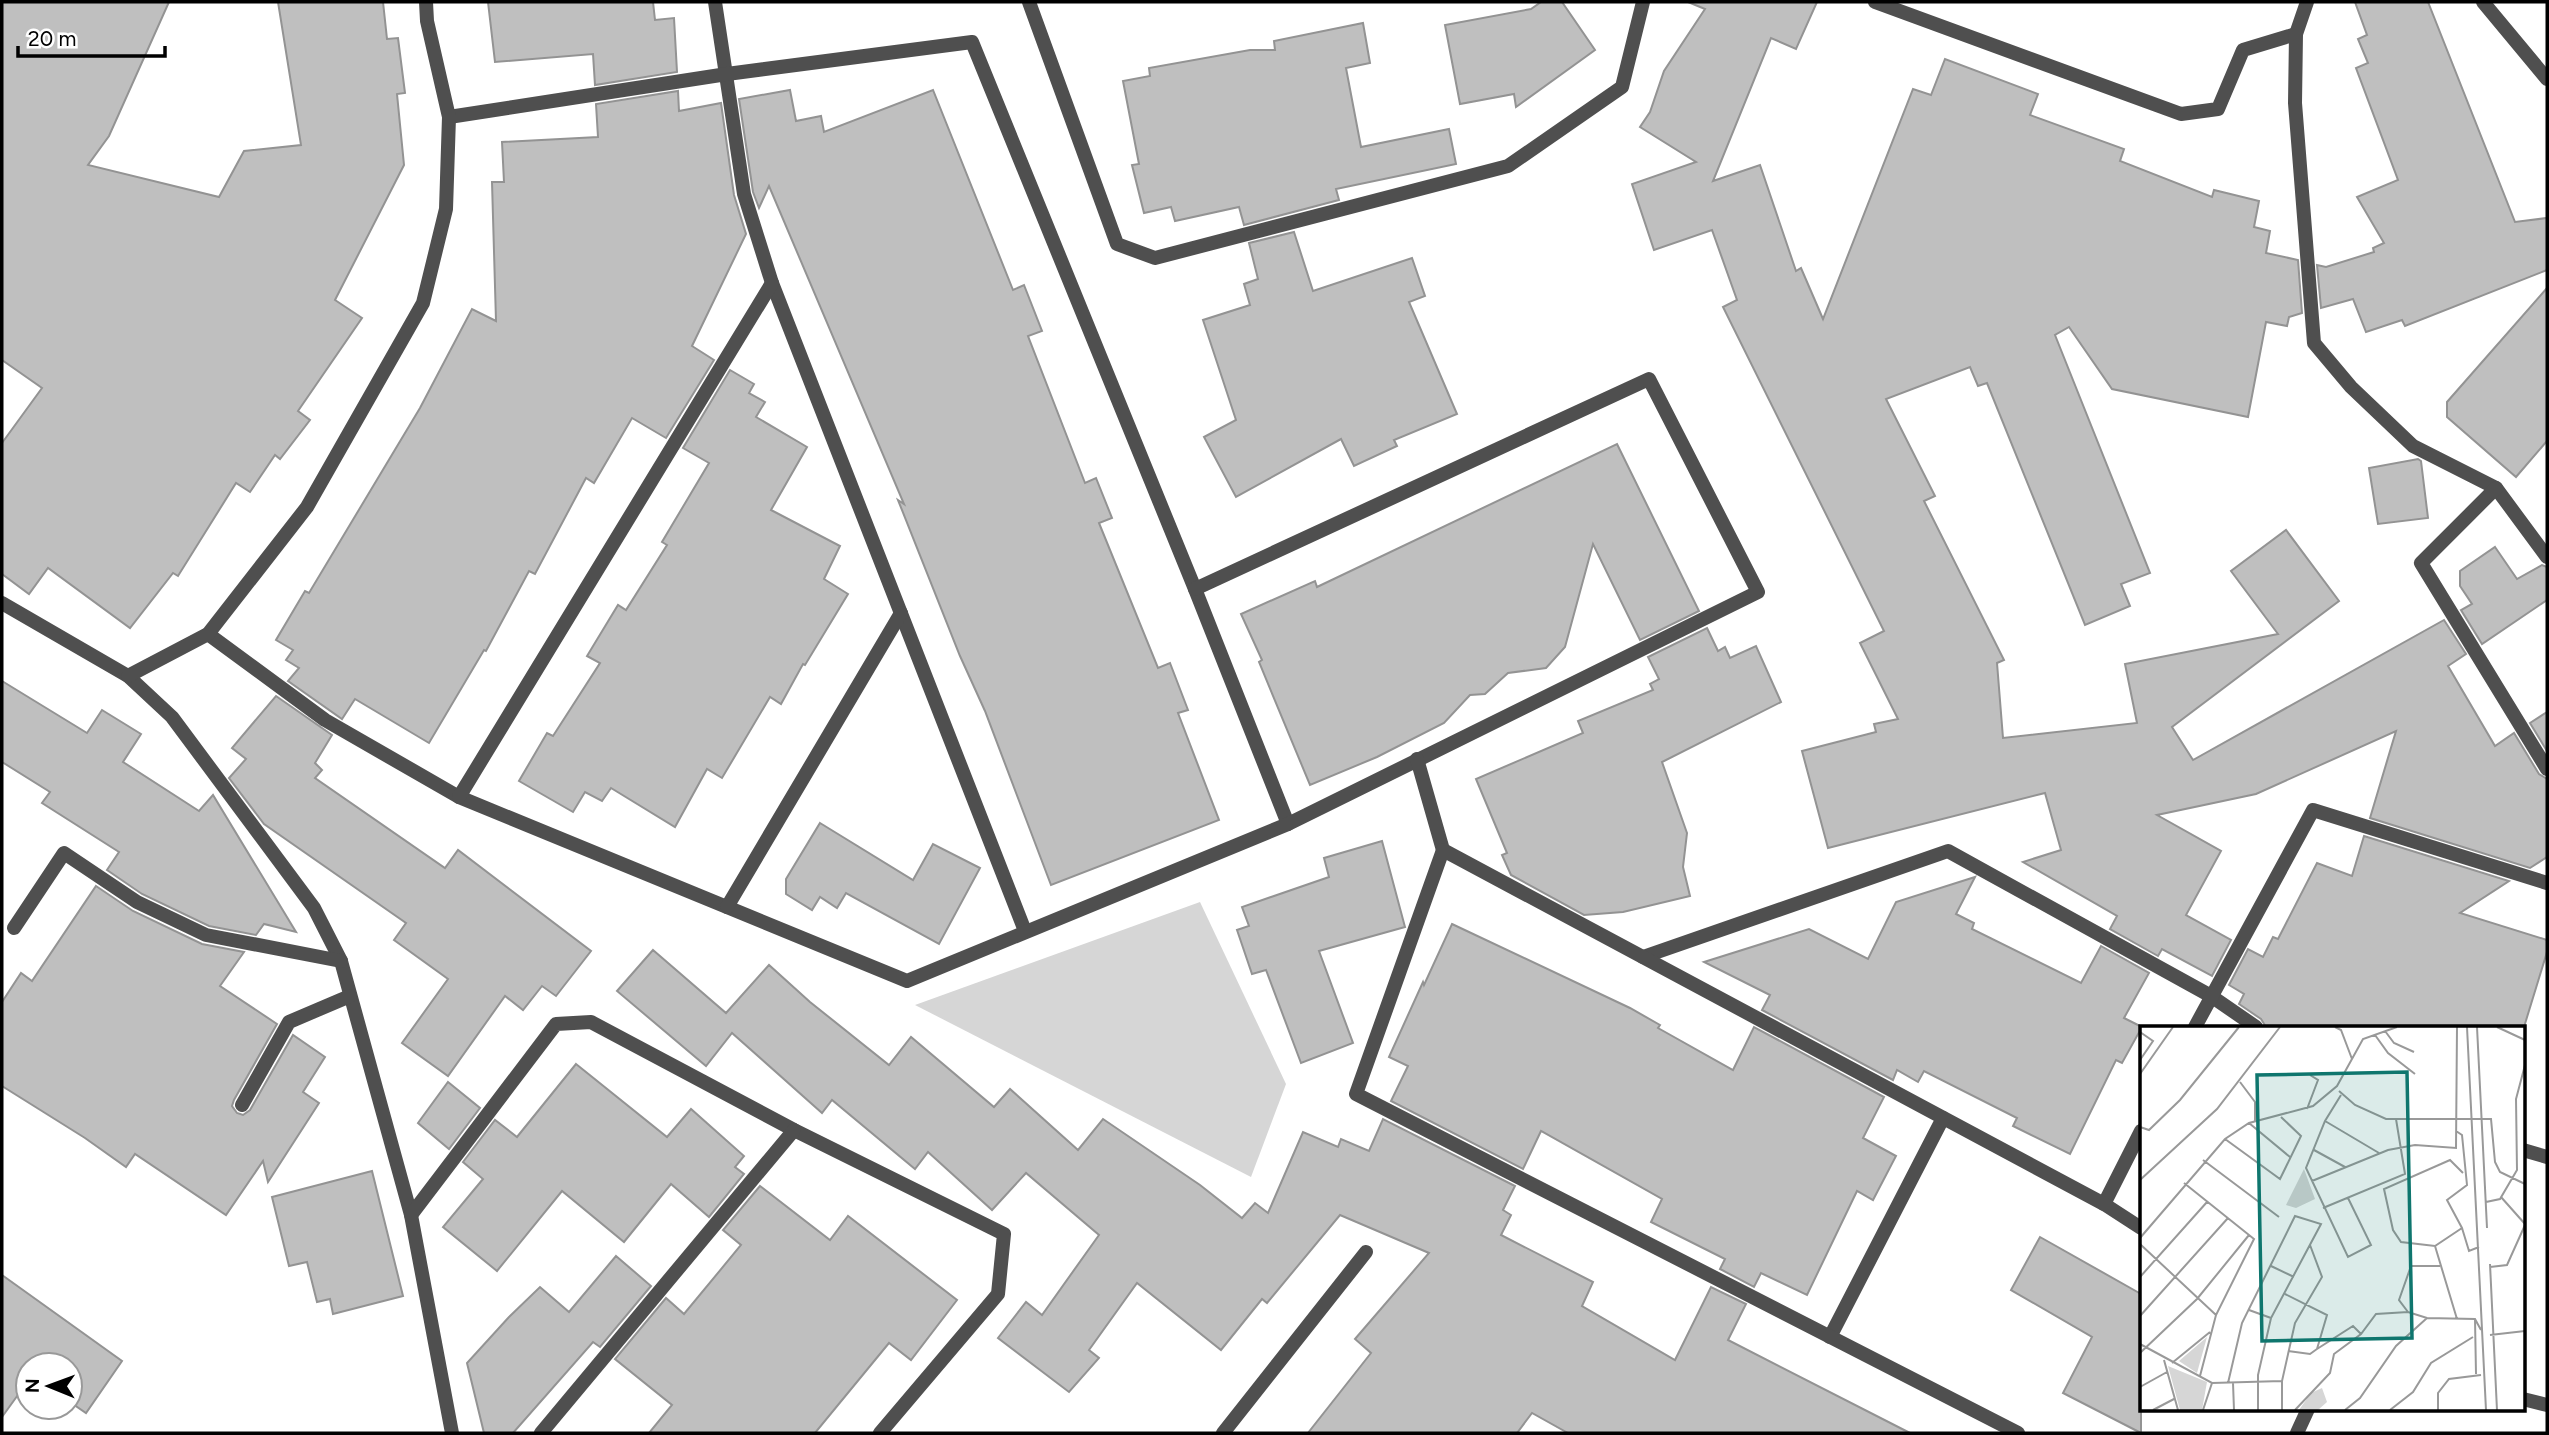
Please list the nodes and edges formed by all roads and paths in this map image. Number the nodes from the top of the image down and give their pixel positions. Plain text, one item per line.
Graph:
1 (426, 2) edge
2 (715, 2) edge
3 (1029, 2) edge
4 (1643, 2) edge
5 (1875, 2) edge
6 (2307, 2) edge
7 (2483, 2) edge
8 (2296, 34) junction
9 (726, 74) junction
10 (2547, 79) edge
11 (449, 117) junction
12 (772, 284) junction
13 (2496, 488) junction
14 (2547, 557) edge
15 (1195, 589) junction
16 (2, 603) edge
17 (901, 613) junction
18 (208, 634) junction
19 (128, 676) junction
20 (1417, 759) junction
21 (2547, 769) edge
22 (459, 797) junction
23 (1288, 824) junction
24 (1443, 850) junction
25 (2547, 883) edge
26 (727, 907) junction
27 (14, 928) dead end
28 (1025, 931) junction
29 (1643, 957) junction
30 (341, 961) junction
31 (350, 996) junction
32 (2211, 996) junction
33 (2196, 1026) edge
34 (2255, 1026) edge
35 (242, 1105) dead end
36 (1943, 1118) junction
37 (794, 1130) junction
38 (2140, 1133) edge
39 (2524, 1150) edge
40 (2547, 1157) edge
41 (2104, 1204) junction
42 (411, 1214) junction
43 (2140, 1227) edge
44 (1366, 1252) dead end
45 (1830, 1337) junction
46 (2524, 1399) edge
47 (2547, 1405) edge
48 (2308, 1410) edge
49 (452, 1433) edge
50 (541, 1433) edge
51 (880, 1433) edge
52 (1223, 1433) edge
53 (2018, 1433) edge
54 (2297, 1433) edge

1 - 11 street
2 - 9 street
3 - 4 street
5 - 8 street
6 - 8 street
7 - 10 street
8 - 13 street
9 - 11 street
9 - 12 street
9 - 15 street
11 - 18 street
12 - 17 street
12 - 22 street
13 - 14 street
13 - 21 street
15 - 20 street
15 - 23 street
16 - 19 street
17 - 26 street
17 - 28 street
18 - 19 street
18 - 22 street
19 - 30 street
20 - 23 street
20 - 24 street
22 - 26 street
23 - 28 street
24 - 29 street
24 - 45 street
25 - 32 street
26 - 28 street
27 - 30 street
29 - 32 street
29 - 36 street
30 - 31 street
31 - 35 street
31 - 42 street
32 - 33 street
32 - 34 street
36 - 41 street
36 - 45 street
37 - 42 street
37 - 50 street
37 - 51 street
38 - 41 street
39 - 40 street
41 - 43 street
42 - 49 street
44 - 52 street
45 - 53 street
46 - 47 street
48 - 54 street

